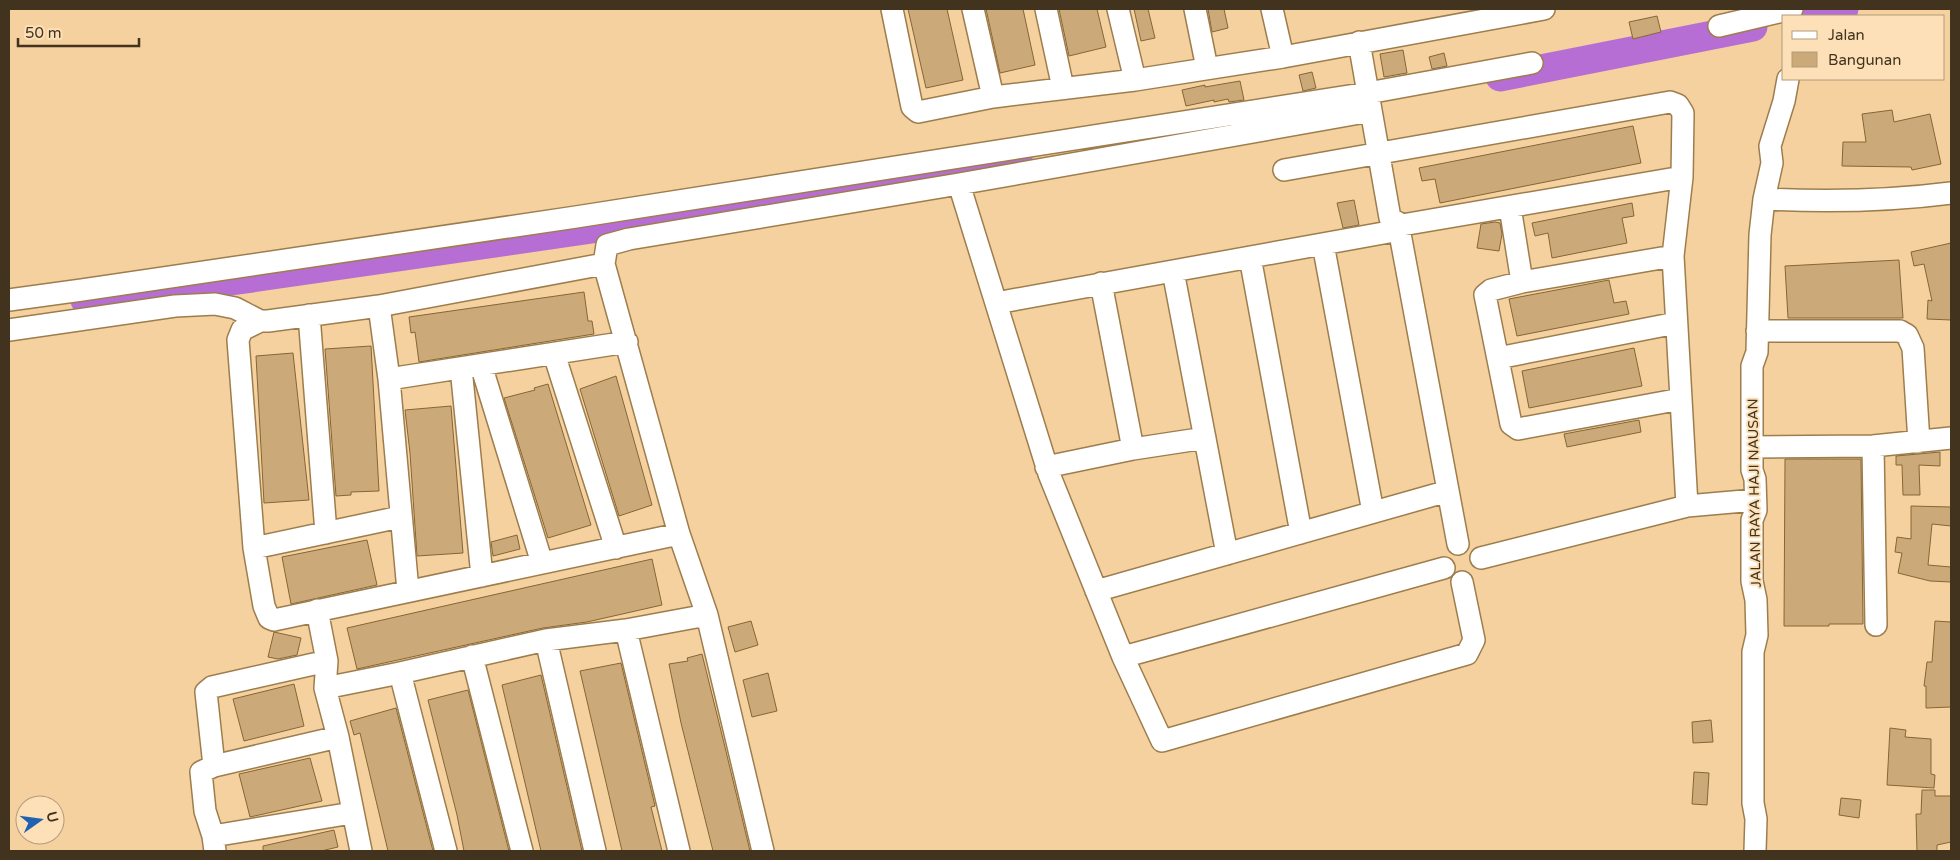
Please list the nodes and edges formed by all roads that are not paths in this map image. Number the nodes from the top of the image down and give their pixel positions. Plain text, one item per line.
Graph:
1 (892, 9) edge
2 (973, 9) edge
3 (1046, 9) edge
4 (1118, 9) edge
5 (1195, 9) edge
6 (1272, 9) edge
7 (1544, 9) edge
8 (1792, 9) edge
9 (1719, 26) dead end
10 (1359, 42) junction
11 (1283, 57) junction
12 (1532, 63) dead end
13 (1207, 68) junction
14 (1135, 80) junction
15 (1788, 80) edge
16 (1062, 88) junction
17 (993, 97) junction
18 (1370, 102) junction
19 (1379, 154) junction
20 (1284, 170) dead end
21 (1682, 177) junction
22 (959, 184) junction
23 (1951, 193) edge
24 (1764, 199) junction
25 (1510, 207) junction
26 (1399, 227) junction
27 (1323, 244) junction
28 (1673, 256) junction
29 (1250, 257) junction
30 (604, 264) junction
31 (1173, 271) junction
32 (1522, 282) junction
33 (1102, 283) junction
34 (9, 300) edge
35 (996, 303) junction
36 (379, 306) junction
37 (310, 316) junction
38 (260, 321) junction
39 (1676, 323) junction
40 (9, 330) edge
41 (1757, 331) junction
42 (627, 342) junction
43 (554, 354) junction
44 (1498, 358) junction
45 (471, 367) junction
46 (389, 379) junction
47 (1681, 400) junction
48 (1205, 438) junction
49 (1951, 438) edge
50 (1920, 442) junction
51 (1873, 446) junction
52 (1752, 447) junction
53 (1133, 449) junction
54 (1046, 467) junction
55 (1448, 491) junction
56 (1756, 500) junction
57 (1687, 506) junction
58 (1373, 512) junction
59 (400, 517) junction
60 (326, 533) junction
61 (1300, 533) junction
62 (679, 534) junction
63 (1458, 544) junction
64 (254, 548) junction
65 (616, 548) junction
66 (1227, 554) junction
67 (1481, 558) junction
68 (542, 563) junction
69 (1444, 568) junction
70 (482, 576) junction
71 (1462, 582) junction
72 (408, 591) junction
73 (1096, 591) junction
74 (317, 610) junction
75 (707, 615) junction
76 (1876, 625) dead end
77 (626, 630) junction
78 (546, 640) junction
79 (472, 656) junction
80 (1123, 657) junction
81 (327, 661) junction
82 (400, 673) junction
83 (325, 688) junction
84 (338, 737) junction
85 (214, 766) junction
86 (352, 813) junction
87 (214, 843) edge
88 (360, 851) edge
89 (446, 851) edge
90 (522, 851) edge
91 (595, 851) edge
92 (679, 851) edge
93 (763, 851) edge
94 (1755, 851) edge

1 - 17 street
2 - 17 street
3 - 16 street
4 - 14 street
5 - 13 street
6 - 11 street
7 - 10 street
8 - 9 street
10 - 11 street
10 - 18 street
11 - 13 street
12 - 18 street
13 - 14 street
14 - 16 street
15 - 24 street, JALAN RAYA HAJI NAUSAN
16 - 17 street
18 - 19 street
18 - 22 street
18 - 34 street
19 - 20 street
19 - 21 street
19 - 26 street
21 - 25 street
21 - 28 street
22 - 30 street
22 - 35 street
23 - 24 street
24 - 41 street, JALAN RAYA HAJI NAUSAN
25 - 26 street
25 - 32 street
26 - 27 street
26 - 55 street
27 - 29 street
27 - 58 street
28 - 32 street
28 - 39 street
29 - 31 street
29 - 61 street
30 - 36 street
30 - 42 street
31 - 33 street
31 - 48 street
32 - 44 street
33 - 35 street
33 - 53 street
35 - 54 street
36 - 37 street
36 - 46 street
37 - 38 street
37 - 60 street
38 - 40 street
38 - 64 street
39 - 44 street
39 - 47 street
41 - 50 street
41 - 52 street, JALAN RAYA HAJI NAUSAN
42 - 43 street
42 - 62 street
43 - 45 street
43 - 65 street
44 - 47 street
45 - 46 street
45 - 68 street
45 - 70 street
46 - 59 street
47 - 57 street
48 - 53 street
48 - 66 street
49 - 50 street
50 - 51 street
51 - 52 street
51 - 76 street
52 - 56 street, JALAN RAYA HAJI NAUSAN
53 - 54 street
54 - 73 street
55 - 58 street
55 - 63 street
56 - 57 street
56 - 94 street, JALAN RAYA HAJI NAUSAN
57 - 67 street
58 - 61 street
59 - 60 street
59 - 72 street
60 - 64 street
61 - 66 street
62 - 65 street
62 - 75 street
63 - 67 street
63 - 69 street
64 - 74 street
65 - 68 street
66 - 73 street
67 - 71 street
68 - 70 street
69 - 71 street
69 - 80 street
70 - 72 street
71 - 80 street
72 - 74 street
73 - 80 street
74 - 81 street
75 - 77 street
75 - 93 street
77 - 78 street
77 - 92 street
78 - 79 street
78 - 91 street
79 - 82 street
79 - 90 street
81 - 83 street
81 - 85 street
82 - 83 street
82 - 89 street
83 - 84 street
84 - 85 street
84 - 86 street
85 - 87 street
86 - 87 street
86 - 88 street

